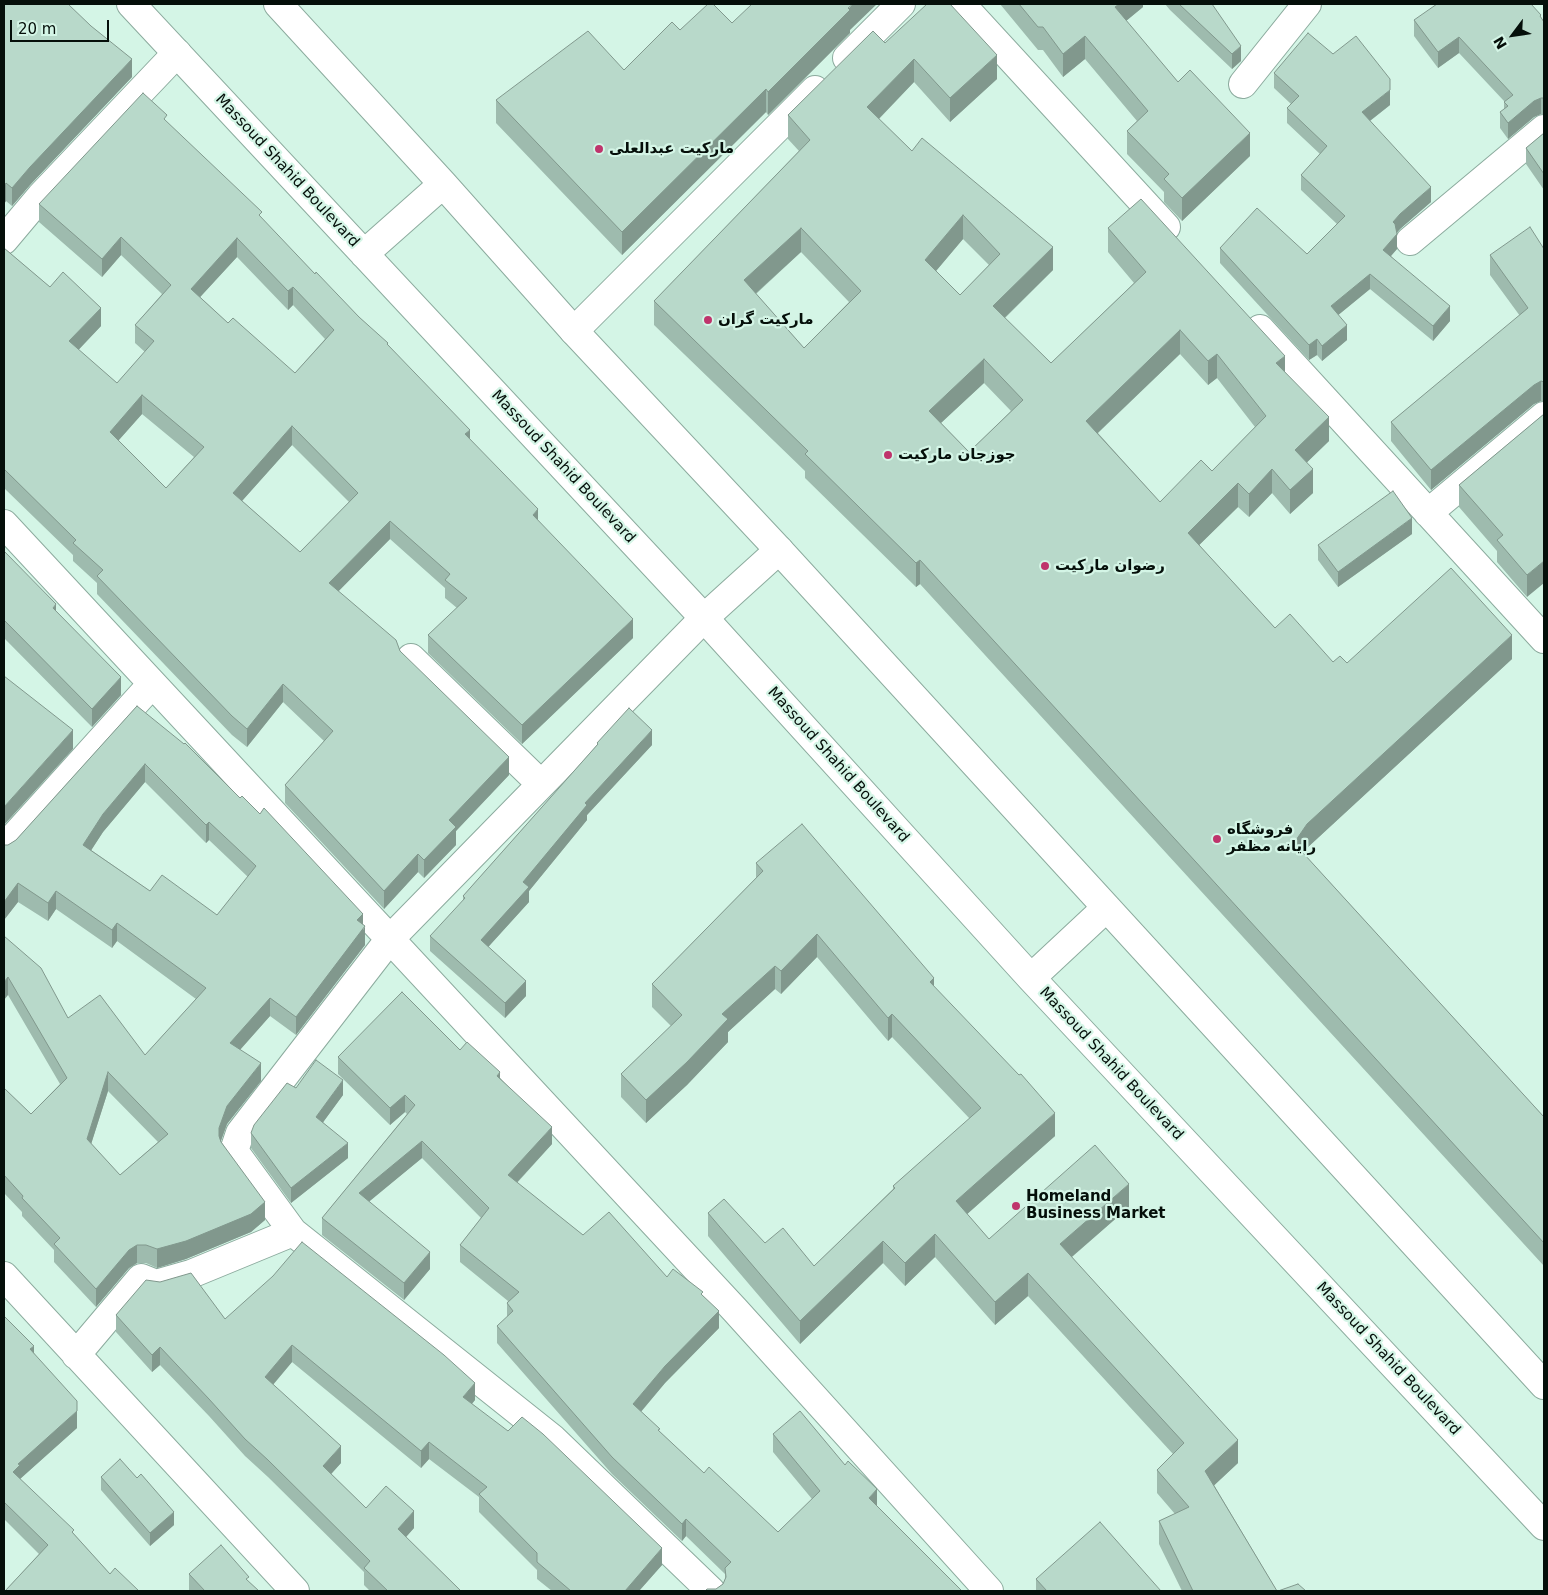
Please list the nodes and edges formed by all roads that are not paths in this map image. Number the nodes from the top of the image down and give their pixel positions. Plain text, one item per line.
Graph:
1 (131, 4) edge
2 (278, 4) edge
3 (901, 4) edge
4 (961, 4) edge
5 (1307, 4) edge
6 (177, 53) junction
7 (1244, 84) dead end
8 (1544, 129) edge
9 (443, 184) junction
10 (4, 240) edge
11 (1410, 241) dead end
12 (1181, 244) edge
13 (364, 254) junction
14 (1241, 309) edge
15 (574, 331) junction
16 (1544, 416) edge
17 (1428, 513) junction
18 (4, 524) edge
19 (779, 550) junction
20 (704, 618) junction
21 (1544, 639) edge
22 (411, 658) dead end
23 (152, 684) junction
24 (542, 784) junction
25 (4, 848) edge
26 (1106, 908) junction
27 (389, 940) junction
28 (1031, 978) junction
29 (293, 1232) junction
30 (4, 1276) edge
31 (76, 1354) junction
32 (1544, 1385) edge
33 (1544, 1526) edge
34 (295, 1591) edge
35 (711, 1591) edge
36 (989, 1591) edge

1 - 6 street, Massoud Shahid Boulevard
2 - 9 street
3 - 15 street
4 - 12 street
5 - 7 street
6 - 10 street
6 - 13 street, Massoud Shahid Boulevard
8 - 11 street
9 - 13 street
9 - 15 street
13 - 20 street, Massoud Shahid Boulevard
14 - 17 street
15 - 19 street
16 - 17 street
17 - 21 street
18 - 23 street
19 - 20 street
19 - 26 street
20 - 24 street
20 - 28 street, Massoud Shahid Boulevard
22 - 24 street
23 - 25 street
23 - 27 street
24 - 27 street
26 - 28 street
26 - 32 street
27 - 29 street
27 - 36 street
28 - 33 street, Massoud Shahid Boulevard
29 - 31 street
29 - 35 street
30 - 31 street
31 - 34 street

